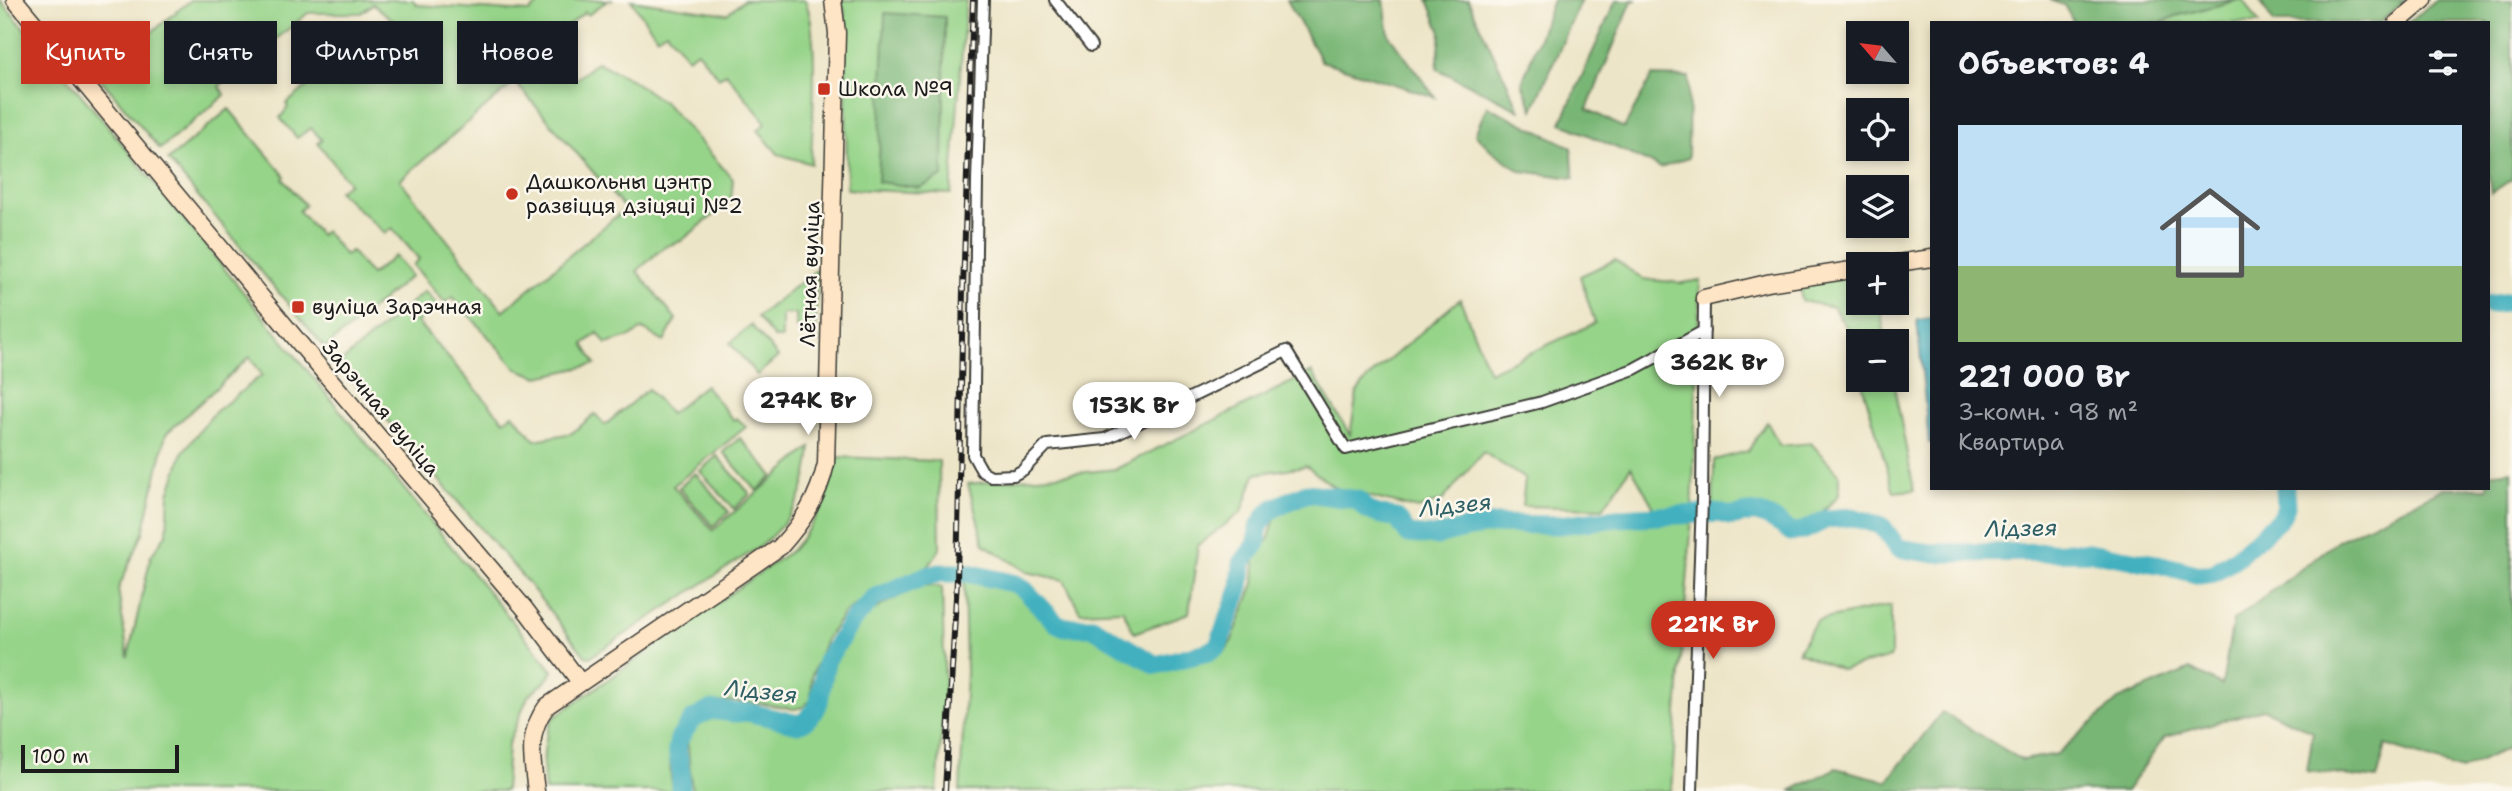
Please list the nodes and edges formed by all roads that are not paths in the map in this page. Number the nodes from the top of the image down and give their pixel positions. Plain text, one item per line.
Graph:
1 (15, 0) edge
2 (833, 0) edge
3 (983, 0) edge
4 (1055, 0) edge
5 (2424, 0) edge
6 (2399, 21) edge
7 (1091, 46) dead end
8 (1930, 258) edge
9 (1909, 261) edge
10 (1846, 271) edge
11 (1704, 298) joint
12 (1704, 331) junction
13 (580, 682) junction
14 (536, 791) edge
15 (1692, 791) edge

1 - 13 street, Зарэчная вуліца
2 - 13 street, Лётная вуліца
3 - 12 street
4 - 7 street
5 - 6 street
8 - 9 street
10 - 11 street
11 - 12 street
12 - 15 street
13 - 14 street, Лётная вуліца

